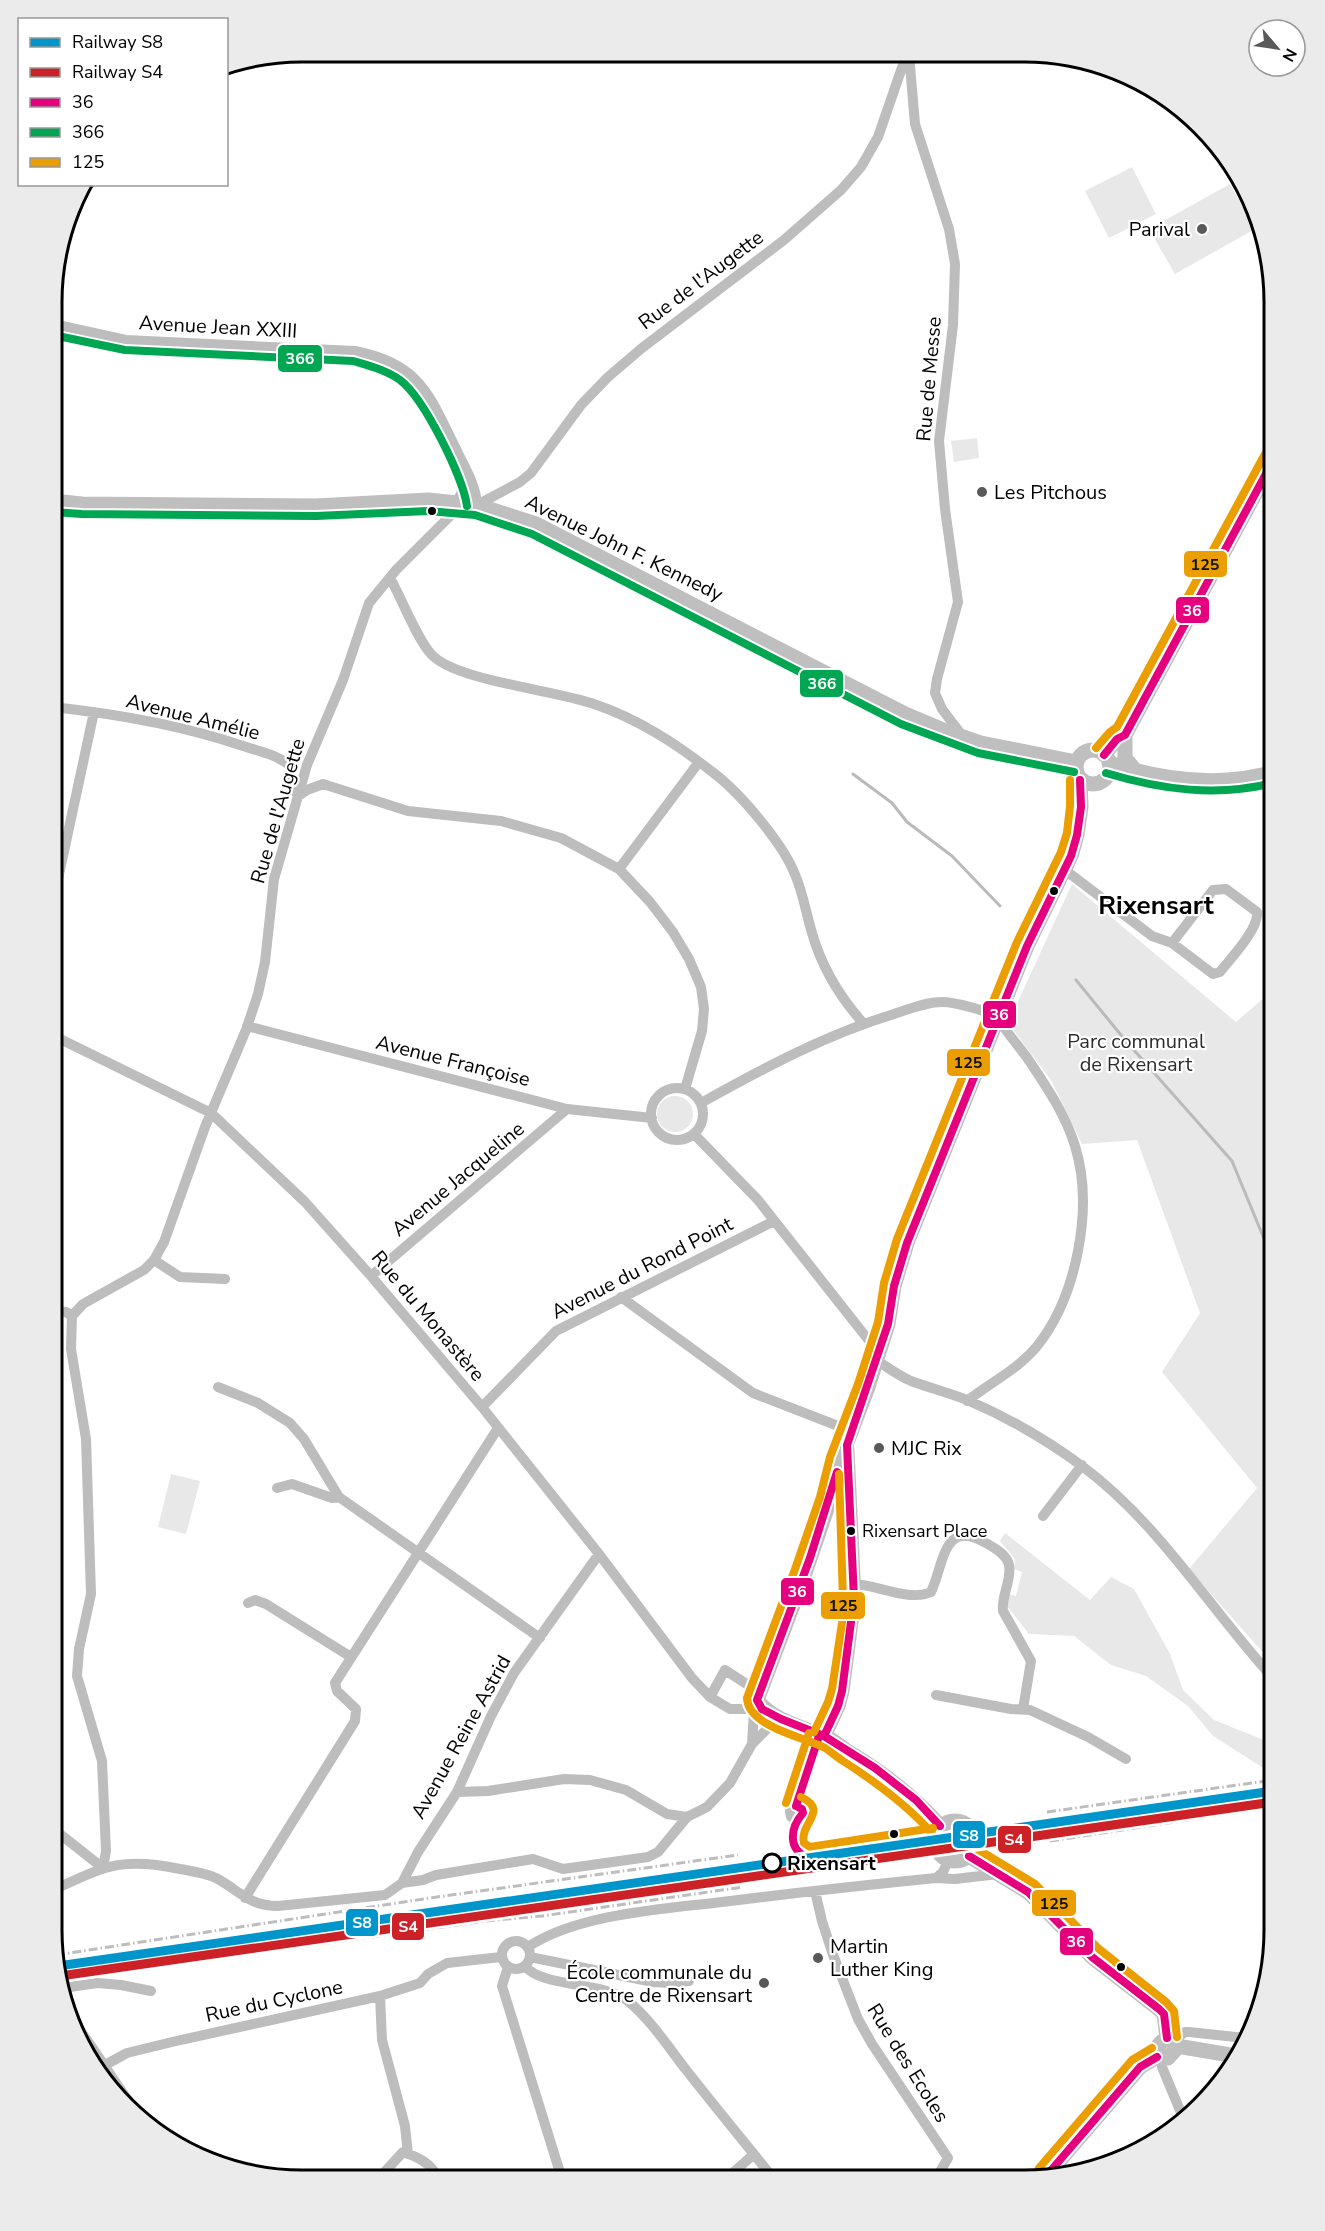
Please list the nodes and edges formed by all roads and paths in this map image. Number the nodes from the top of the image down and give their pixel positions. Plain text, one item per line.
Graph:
1 (905, 62) edge
2 (909, 62) edge
3 (62, 326) edge
4 (466, 470) junction
5 (1264, 478) edge
6 (62, 502) edge
7 (456, 502) junction
8 (477, 506) junction
9 (390, 578) junction
10 (62, 708) edge
11 (94, 711) junction
12 (1125, 735) junction
13 (964, 738) junction
14 (1107, 759) junction
15 (699, 762) junction
16 (1076, 762) junction
17 (1136, 771) junction
18 (1264, 774) edge
19 (1080, 780) junction
20 (298, 796) junction
21 (62, 860) edge
22 (619, 869) junction
23 (1065, 870) junction
24 (1172, 943) junction
25 (998, 1018) junction
26 (863, 1023) junction
27 (247, 1026) junction
28 (62, 1040) edge
29 (685, 1089) junction
30 (701, 1103) junction
31 (567, 1109) junction
32 (211, 1113) junction
33 (652, 1118) junction
34 (694, 1134) junction
35 (774, 1221) junction
36 (154, 1260) junction
37 (371, 1276) junction
38 (225, 1279) dead end
39 (621, 1297) junction
40 (62, 1312) edge
41 (72, 1316) junction
42 (877, 1356) junction
43 (218, 1387) dead end
44 (968, 1401) junction
45 (482, 1407) junction
46 (498, 1428) junction
47 (849, 1438) junction
48 (1082, 1466) junction
49 (277, 1488) dead end
50 (339, 1497) junction
51 (830, 1500) junction
52 (850, 1503) junction
53 (1043, 1516) dead end
54 (417, 1552) junction
55 (599, 1554) junction
56 (854, 1584) junction
57 (248, 1603) dead end
58 (540, 1638) junction
59 (351, 1657) junction
60 (1264, 1668) edge
61 (759, 1692) junction
62 (936, 1695) dead end
63 (710, 1696) junction
64 (1023, 1709) junction
65 (758, 1710) junction
66 (781, 1719) junction
67 (821, 1736) junction
68 (752, 1744) junction
69 (1126, 1759) dead end
70 (457, 1792) junction
71 (796, 1806) dead end
72 (687, 1817) junction
73 (940, 1826) junction
74 (62, 1836) edge
75 (969, 1856) junction
76 (948, 1860) junction
77 (103, 1868) junction
78 (998, 1874) junction
79 (936, 1878) junction
80 (402, 1883) junction
81 (62, 1886) edge
82 (815, 1891) junction
83 (245, 1898) junction
84 (501, 1957) junction
85 (528, 1957) junction
86 (508, 1967) junction
87 (689, 1981) dead end
88 (69, 1987) edge
89 (151, 1991) dead end
90 (380, 1996) junction
91 (1238, 2037) edge
92 (1173, 2041) junction
93 (1228, 2054) edge
94 (1159, 2058) junction
95 (103, 2064) edge
96 (1180, 2111) edge
97 (408, 2154) junction
98 (754, 2154) junction
99 (1054, 2167) edge
100 (386, 2170) edge
101 (432, 2170) edge
102 (559, 2170) edge
103 (736, 2170) edge
104 (767, 2170) edge
105 (941, 2170) edge

1 - 8 street, Rue de l'Augette
2 - 13 street, Rue de Messe
3 - 4 street, Avenue Jean XXIII
4 - 7 street
4 - 8 street, Avenue Jean XXIII
5 - 12 street
6 - 7 street, Avenue John F. Kennedy
7 - 8 street, Avenue John F. Kennedy
7 - 9 street, Rue de l'Augette
8 - 13 street, Avenue John F. Kennedy
9 - 15 street
9 - 20 street, Rue de l'Augette
10 - 11 street, Avenue Amélie
11 - 20 street, Avenue Amélie
11 - 21 street
12 - 14 street
12 - 17 street
13 - 16 street, Avenue John F. Kennedy
14 - 16 street
14 - 17 street
14 - 19 street
15 - 22 street
15 - 26 street
16 - 19 street
17 - 18 street
19 - 23 street
20 - 22 street
20 - 27 street, Rue de l'Augette
22 - 29 street
23 - 24 street
23 - 25 street
24 - 24 street
25 - 26 street
25 - 42 street
25 - 44 street
26 - 30 street
27 - 31 street, Avenue Françoise
27 - 32 street, Rue de l'Augette
28 - 32 street, Rue du Monastère
29 - 30 street
29 - 33 street
30 - 34 street
31 - 33 street, Avenue Françoise
31 - 37 street, Avenue Jacqueline
32 - 36 street, Rue de l'Augette
32 - 37 street, Rue du Monastère
33 - 34 street
34 - 35 street
35 - 39 street, Avenue du Rond Point
35 - 42 street
36 - 38 street
36 - 41 street, Rue de l'Augette
37 - 45 street, Rue du Monastère
39 - 45 street, Avenue du Rond Point
39 - 47 street
40 - 41 street
41 - 77 street
42 - 44 street
42 - 47 street
43 - 50 street
44 - 48 street
45 - 46 street, Rue du Monastère
46 - 54 street
46 - 55 street, Rue du Monastère
47 - 51 street
47 - 52 street
48 - 53 street
48 - 60 street
49 - 50 street
50 - 54 street
51 - 52 street
51 - 61 street
52 - 56 street
54 - 58 street
54 - 59 street
55 - 58 street, Avenue Reine Astrid
55 - 63 street, Rue du Monastère
56 - 64 street
56 - 67 street
57 - 59 street
58 - 70 street, Avenue Reine Astrid
59 - 83 street
61 - 63 street
61 - 65 street
62 - 64 street
63 - 65 street
64 - 69 street
65 - 66 street
65 - 68 street
66 - 67 street
66 - 68 street
67 - 71 street
67 - 73 street
68 - 72 street
70 - 72 street
70 - 80 street, Avenue Reine Astrid
72 - 80 street
73 - 75 street
73 - 76 street
74 - 77 street
75 - 76 street
75 - 78 street
76 - 79 street
77 - 81 street
77 - 83 street
78 - 79 street
78 - 92 street
79 - 82 street
80 - 83 street
82 - 85 street
82 - 105 street, Rue des Ecoles
84 - 85 street
84 - 86 street
84 - 90 street, Rue du Cyclone
85 - 86 street
85 - 87 street
85 - 98 street
86 - 102 street
88 - 89 street
90 - 95 street, Rue du Cyclone
90 - 97 street
91 - 92 street
92 - 93 street
92 - 94 street
94 - 96 street
94 - 99 street
97 - 100 street
97 - 101 street
98 - 103 street
98 - 104 street

